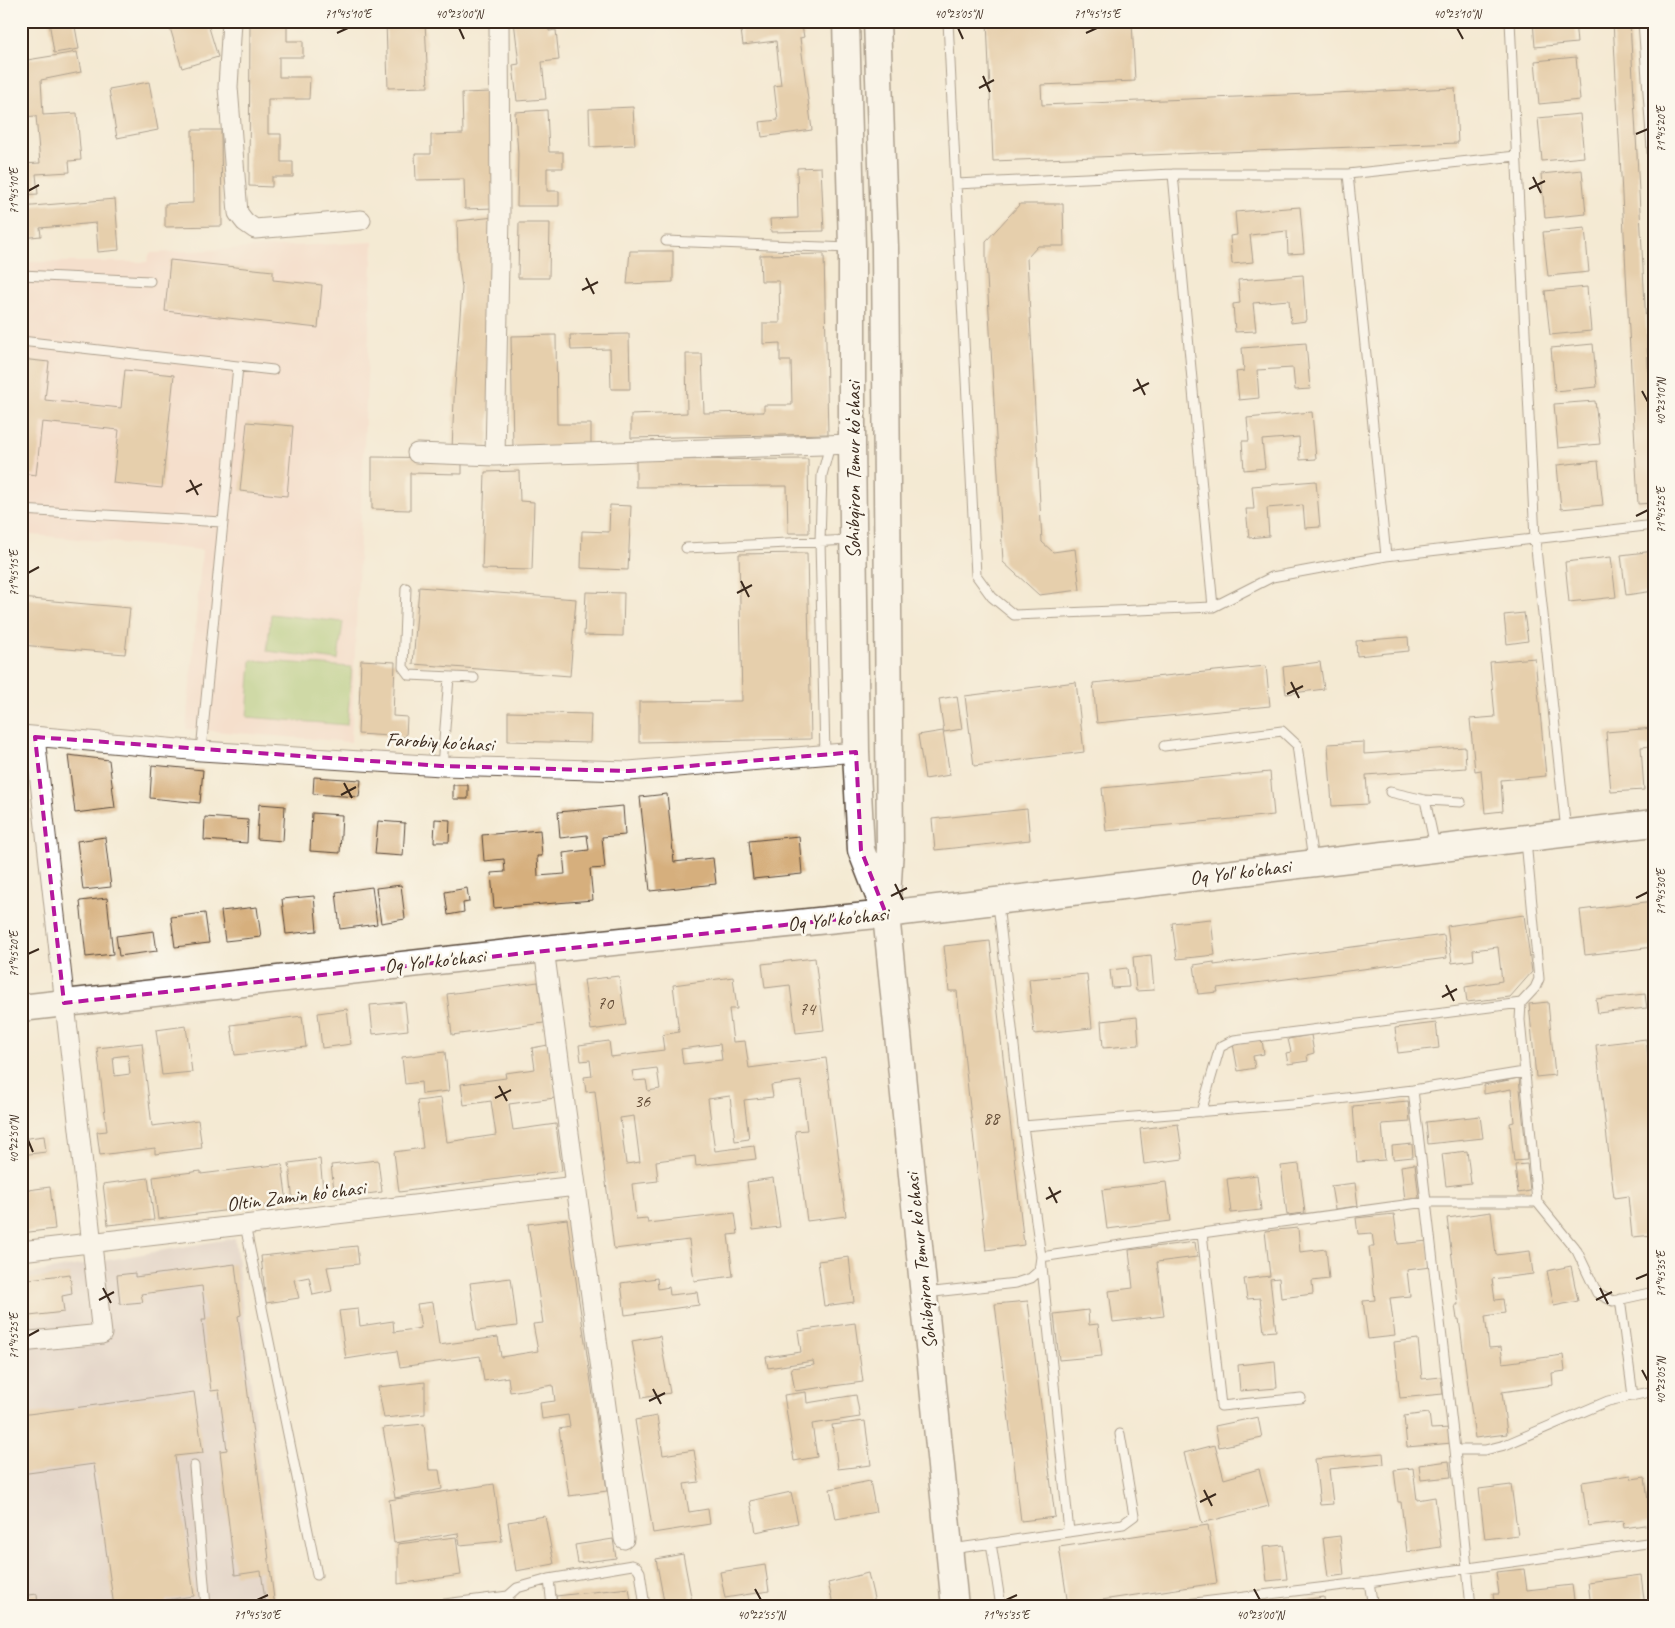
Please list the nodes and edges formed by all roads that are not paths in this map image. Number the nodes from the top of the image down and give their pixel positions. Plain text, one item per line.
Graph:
1 (232, 21) edge
2 (498, 21) edge
3 (846, 21) edge
4 (877, 21) edge
5 (948, 21) edge
6 (1510, 21) edge
7 (1642, 21) edge
8 (1516, 156) junction
9 (1173, 174) junction
10 (1348, 174) junction
11 (1654, 178) edge
12 (956, 184) junction
13 (361, 220) dead end
14 (666, 240) dead end
15 (852, 248) junction
16 (21, 275) edge
17 (150, 281) dead end
18 (21, 341) edge
19 (238, 366) junction
20 (274, 370) dead end
21 (841, 444) junction
22 (417, 453) dead end
23 (495, 456) junction
24 (21, 510) edge
25 (222, 522) junction
26 (1654, 525) edge
27 (1535, 539) junction
28 (854, 540) junction
29 (820, 541) junction
30 (686, 548) dead end
31 (1386, 556) junction
32 (406, 588) dead end
33 (1212, 608) junction
34 (449, 677) junction
35 (474, 678) dead end
36 (28, 736) edge
37 (1164, 746) dead end
38 (201, 751) junction
39 (856, 752) junction
40 (825, 755) junction
41 (442, 766) junction
42 (1390, 792) dead end
43 (1426, 800) junction
44 (1461, 802) dead end
45 (1654, 823) edge
46 (1567, 834) junction
47 (1525, 838) junction
48 (1435, 849) junction
49 (1313, 864) junction
50 (997, 901) junction
51 (886, 914) junction
52 (544, 949) junction
53 (64, 1003) junction
54 (1521, 1003) junction
55 (21, 1008) edge
56 (1524, 1072) junction
57 (1413, 1090) junction
58 (1201, 1112) junction
59 (1023, 1126) junction
60 (576, 1186) junction
61 (1426, 1202) junction
62 (1537, 1202) junction
63 (245, 1225) junction
64 (1202, 1233) junction
65 (91, 1242) junction
66 (21, 1251) edge
67 (1041, 1257) junction
68 (1654, 1292) edge
69 (924, 1293) junction
70 (1620, 1300) junction
71 (21, 1342) edge
72 (1654, 1392) edge
73 (1633, 1396) junction
74 (1301, 1398) dead end
75 (1120, 1434) dead end
76 (1455, 1450) junction
77 (194, 1466) dead end
78 (1069, 1532) junction
79 (624, 1539) dead end
80 (1654, 1542) edge
81 (991, 1543) junction
82 (950, 1549) junction
83 (1467, 1569) junction
84 (317, 1576) dead end
85 (549, 1579) junction
86 (1369, 1582) junction
87 (508, 1596) junction
88 (206, 1607) edge
89 (421, 1607) edge
90 (509, 1607) edge
91 (552, 1607) edge
92 (644, 1607) edge
93 (955, 1607) edge
94 (1001, 1607) edge
95 (1161, 1607) edge
96 (1373, 1607) edge
97 (1471, 1607) edge

1 - 13 street
2 - 23 street
3 - 15 main road, Sohibqiron Temur koʻchasi
4 - 51 main road, Sohibqiron Temur koʻchasi
5 - 12 lane
6 - 8 lane
7 - 11 lane
8 - 10 lane
8 - 27 lane
9 - 10 lane
9 - 12 lane
9 - 33 lane
10 - 31 lane
12 - 33 lane
14 - 15 lane
15 - 21 main road, Sohibqiron Temur koʻchasi
16 - 17 lane
18 - 19 lane
19 - 20 lane
19 - 25 lane
21 - 23 street
21 - 28 main road, Sohibqiron Temur koʻchasi
21 - 29 lane
22 - 23 street
24 - 25 lane
25 - 38 lane
26 - 27 lane
27 - 31 lane
27 - 46 lane
28 - 29 lane
28 - 39 main road, Sohibqiron Temur koʻchasi
29 - 30 lane
29 - 40 lane
31 - 33 lane
32 - 34 lane
34 - 35 lane
34 - 41 lane
36 - 38 street, Farobiy ko'chasi
36 - 53 street
37 - 49 lane
38 - 41 street, Farobiy ko'chasi
39 - 40 street, Farobiy ko'chasi
39 - 51 main road, Sohibqiron Temur koʻchasi
40 - 41 street, Farobiy ko'chasi
42 - 43 lane
43 - 44 lane
43 - 48 lane
45 - 46 main road, Oq Yol' ko'chasi
46 - 47 main road, Oq Yol' ko'chasi
47 - 48 main road, Oq Yol' ko'chasi
47 - 54 lane
48 - 49 main road, Oq Yol' ko'chasi
49 - 50 main road, Oq Yol' ko'chasi
50 - 51 main road, Oq Yol' ko'chasi
50 - 59 lane
51 - 52 main road, Oq Yol' ko'chasi
51 - 69 main road, Sohibqiron Temur koʻchasi
52 - 53 main road, Oq Yol' ko'chasi
52 - 60 street
53 - 55 main road, Oq Yol' ko'chasi
53 - 65 street
54 - 56 lane
54 - 58 lane
56 - 57 lane
56 - 62 lane
57 - 58 lane
57 - 61 lane
58 - 59 lane
59 - 67 lane
60 - 63 street, Oltin Zamin koʻchasi
60 - 79 street
61 - 62 lane
61 - 64 lane
61 - 76 lane
62 - 70 lane
63 - 65 street, Oltin Zamin koʻchasi
63 - 84 lane
64 - 67 lane
64 - 74 lane
65 - 66 street, Oltin Zamin koʻchasi
65 - 71 street
67 - 69 lane
67 - 78 lane
68 - 70 lane
69 - 82 main road, Sohibqiron Temur koʻchasi
70 - 73 lane
72 - 73 lane
73 - 76 lane
75 - 78 lane
76 - 83 lane
77 - 88 lane
78 - 81 lane
80 - 83 lane
81 - 82 lane
81 - 94 lane
82 - 93 main road, Sohibqiron Temur koʻchasi
83 - 86 lane
83 - 97 lane
85 - 87 lane
85 - 91 lane
85 - 92 lane
86 - 95 lane
86 - 96 lane
87 - 89 lane
87 - 90 lane

